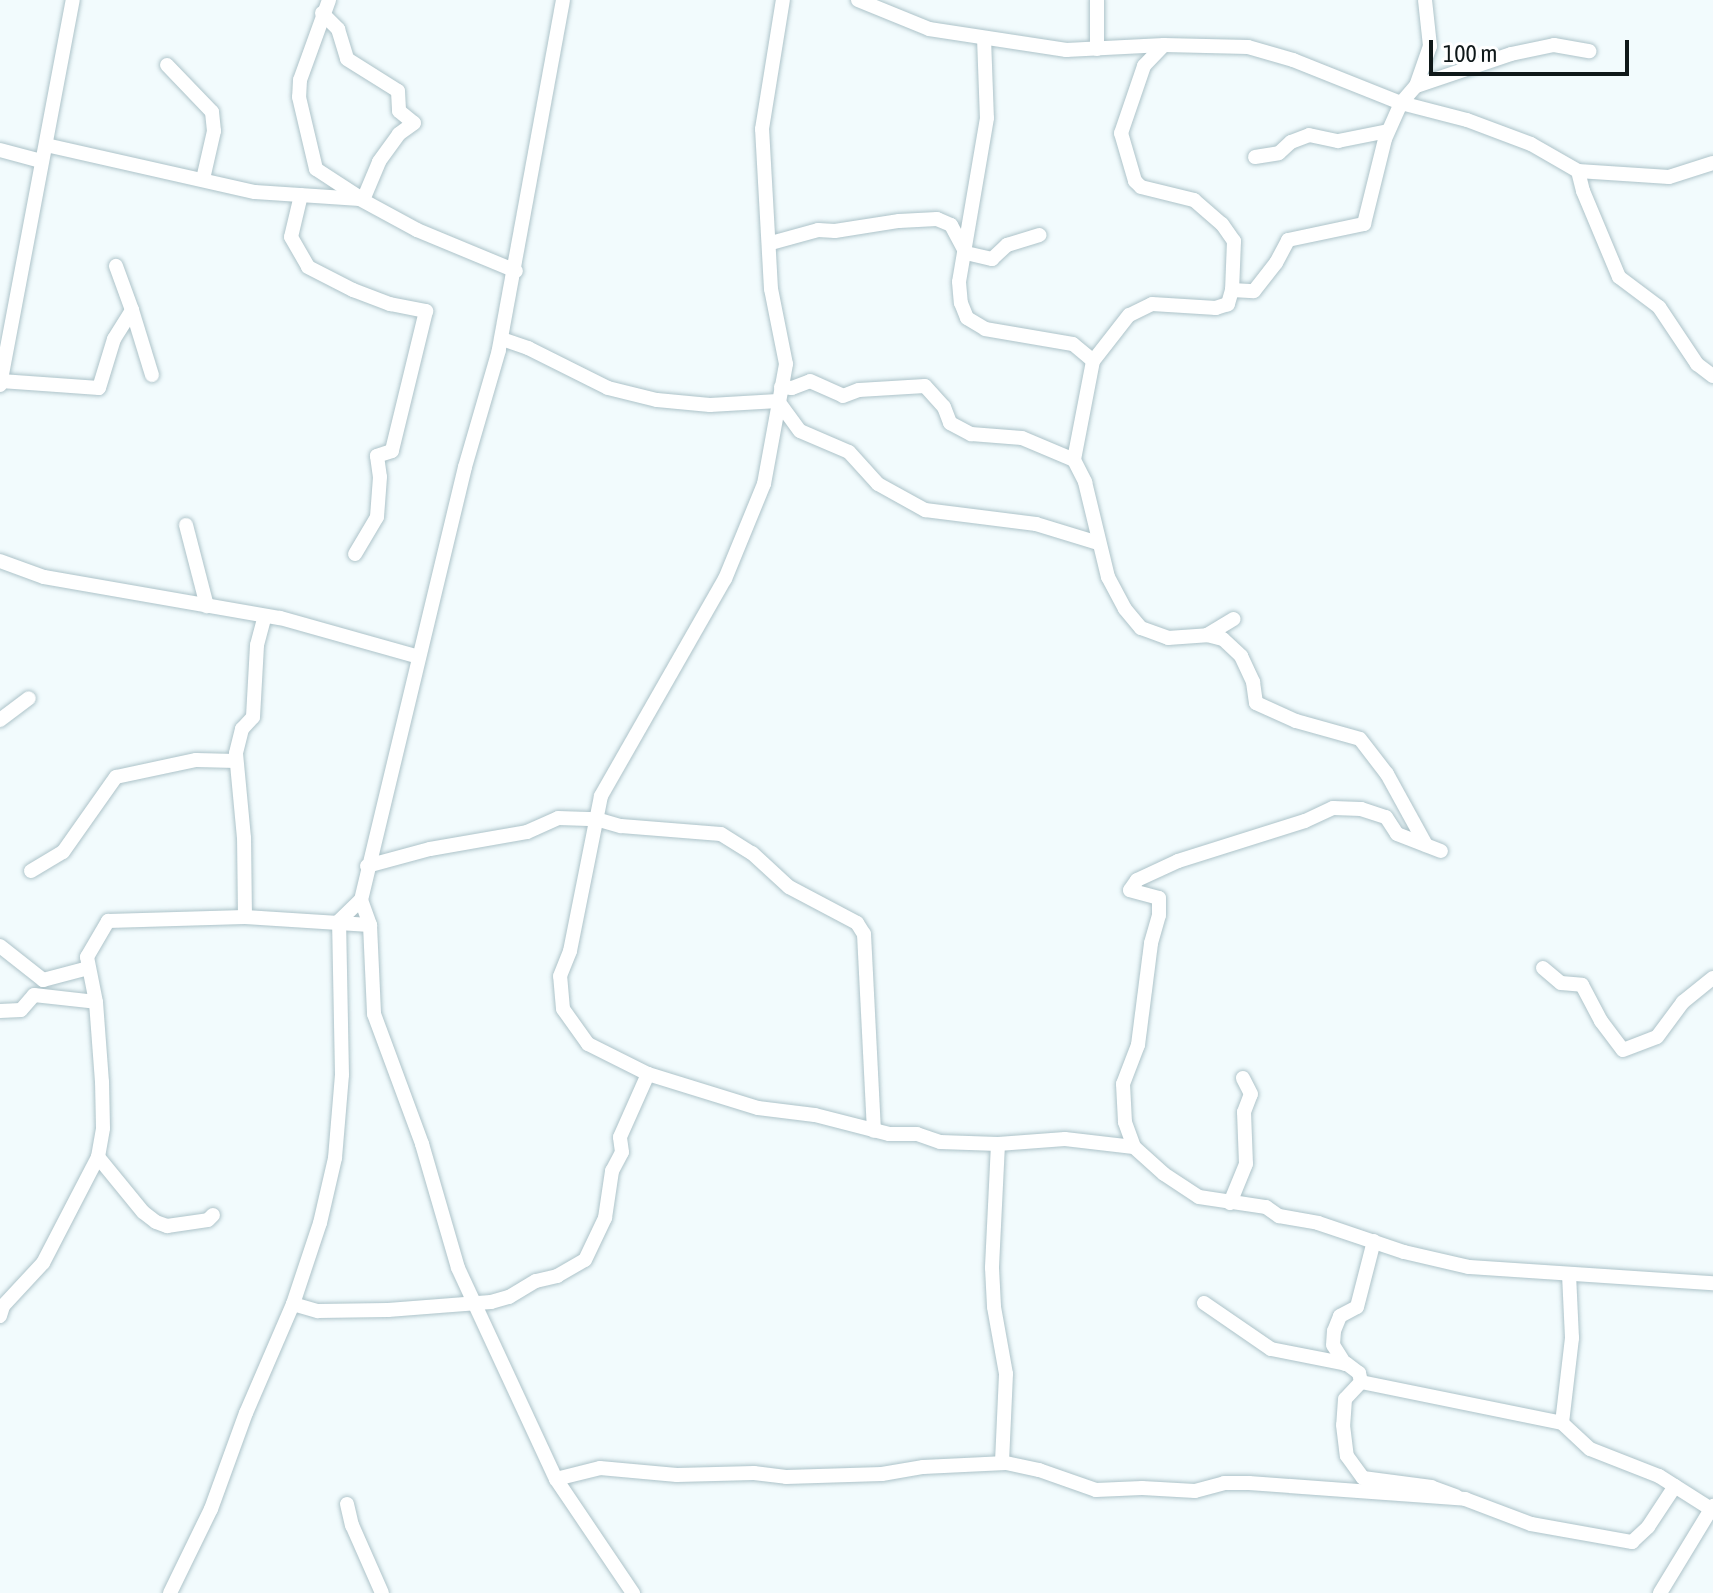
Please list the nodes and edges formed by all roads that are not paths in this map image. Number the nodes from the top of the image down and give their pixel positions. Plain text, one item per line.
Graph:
1 (73, 0) edge
2 (563, 0) edge
3 (783, 0) edge
4 (858, 0) edge
5 (1097, 0) edge
6 (1425, 0) edge
7 (326, 7) edge
8 (984, 38) junction
9 (1164, 45) junction
10 (1097, 49) junction
11 (1589, 51) dead end
12 (167, 65) dead end
13 (1416, 86) junction
14 (1401, 103) junction
15 (1388, 131) junction
16 (46, 145) junction
17 (0, 150) edge
18 (1255, 157) dead end
19 (41, 161) junction
20 (1713, 163) edge
21 (1578, 171) junction
22 (203, 179) junction
23 (301, 195) junction
24 (362, 200) junction
25 (1040, 235) dead end
26 (771, 243) junction
27 (966, 253) junction
28 (116, 266) dead end
29 (516, 271) junction
30 (1232, 290) junction
31 (132, 310) junction
32 (502, 339) junction
33 (3, 343) edge
34 (1093, 361) junction
35 (152, 375) dead end
36 (1713, 376) edge
37 (0, 383) edge
38 (780, 394) junction
39 (1074, 460) junction
40 (186, 525) dead end
41 (1098, 543) junction
42 (355, 554) dead end
43 (0, 561) edge
44 (207, 606) junction
45 (265, 616) junction
46 (1234, 619) dead end
47 (1207, 635) junction
48 (419, 657) junction
49 (29, 698) dead end
50 (0, 720) edge
51 (236, 761) junction
52 (596, 819) junction
53 (1426, 845) junction
54 (1441, 851) dead end
55 (367, 866) junction
56 (31, 871) dead end
57 (361, 900) junction
58 (245, 917) junction
59 (339, 921) junction
60 (370, 925) junction
61 (0, 946) edge
62 (88, 968) junction
63 (1543, 968) dead end
64 (1713, 978) edge
65 (96, 1002) junction
66 (0, 1011) edge
67 (648, 1074) junction
68 (1243, 1078) dead end
69 (874, 1131) junction
70 (998, 1144) junction
71 (1134, 1147) junction
72 (98, 1157) junction
73 (1230, 1203) junction
74 (213, 1215) dead end
75 (1374, 1241) junction
76 (1569, 1274) junction
77 (1713, 1283) edge
78 (476, 1302) junction
79 (1204, 1303) dead end
80 (293, 1304) junction
81 (0, 1316) edge
82 (1345, 1364) junction
83 (1361, 1382) junction
84 (1562, 1423) junction
85 (1002, 1463) junction
86 (556, 1479) junction
87 (1675, 1486) junction
88 (1465, 1499) junction
89 (347, 1504) dead end
90 (1712, 1508) edge
91 (170, 1593) edge
92 (382, 1593) edge
93 (633, 1593) edge
94 (1660, 1593) edge

1 - 16 street
2 - 29 street
3 - 26 street
4 - 8 street
5 - 10 street
6 - 13 street
7 - 24 street
7 - 24 street
8 - 10 street
8 - 27 street
9 - 10 street
9 - 14 street
9 - 30 street
11 - 13 street
12 - 22 street
13 - 14 street
14 - 15 street
14 - 21 street
15 - 18 street
15 - 30 street
16 - 19 street
16 - 22 street
17 - 19 street
19 - 33 street
20 - 21 street
21 - 36 street
22 - 23 street
23 - 24 street
23 - 42 street
24 - 29 street
25 - 27 street
26 - 27 street
26 - 38 street
27 - 34 street
28 - 31 street
29 - 32 street
30 - 34 street
31 - 35 street
31 - 37 street
32 - 38 street
32 - 48 street
33 - 37 street
34 - 39 street
38 - 39 street
38 - 41 street
38 - 52 street
39 - 41 street
40 - 44 street
41 - 47 street
43 - 44 street
44 - 45 street
45 - 48 street
45 - 51 street
46 - 47 street
47 - 53 street
48 - 55 street
49 - 50 street
51 - 56 street
51 - 58 street
52 - 55 street
52 - 67 street
52 - 69 street
53 - 54 street
53 - 71 street
55 - 57 street
57 - 59 street
57 - 60 street
58 - 59 street
58 - 62 street
59 - 60 street
59 - 80 street
60 - 78 street
61 - 62 street
62 - 65 street
63 - 64 street
65 - 66 street
65 - 72 street
67 - 69 street
67 - 78 street
68 - 73 street
69 - 70 street
70 - 71 street
70 - 85 street
71 - 73 street
72 - 74 street
72 - 81 street
73 - 75 street
75 - 76 street
75 - 82 street
76 - 77 street
76 - 84 street
78 - 80 street
78 - 86 street
79 - 82 street
80 - 91 street
82 - 83 street
83 - 84 street
83 - 88 street
84 - 87 street
85 - 86 street
85 - 88 street
86 - 93 street
87 - 88 street
87 - 90 street
89 - 92 street
90 - 94 street

